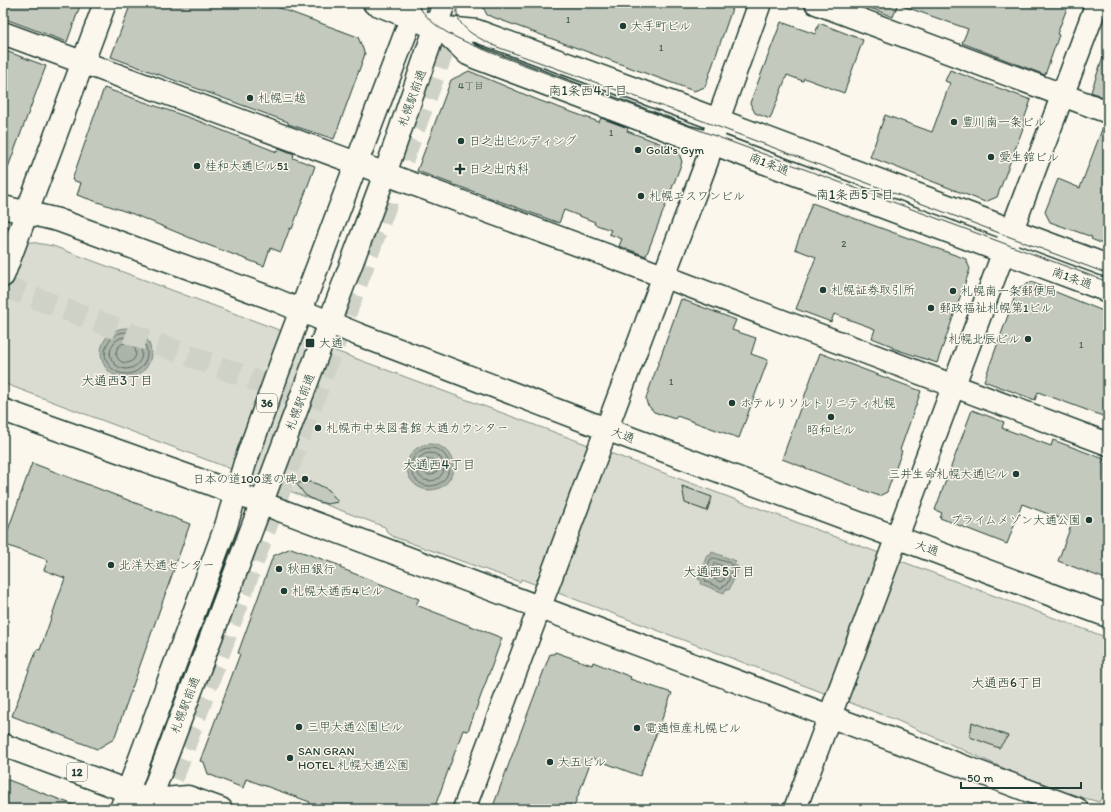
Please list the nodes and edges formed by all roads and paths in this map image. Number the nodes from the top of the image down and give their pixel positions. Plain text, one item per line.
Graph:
1 (105, 3) edge
2 (374, 3) edge
3 (444, 3) edge
4 (760, 3) edge
5 (816, 3) edge
6 (1097, 3) edge
7 (414, 10) edge
8 (436, 27) junction
9 (3, 33) edge
10 (83, 63) junction
11 (1062, 95) junction
12 (1108, 112) edge
13 (718, 120) junction
14 (712, 143) junction
15 (356, 164) junction
16 (385, 174) junction
17 (3, 207) edge
18 (27, 212) junction
19 (11, 231) edge
20 (1012, 231) junction
21 (1004, 252) junction
22 (1108, 266) edge
23 (3, 276) edge
24 (663, 276) junction
25 (1108, 291) edge
26 (301, 310) junction
27 (330, 322) junction
28 (953, 386) junction
29 (3, 410) edge
30 (606, 429) junction
31 (1108, 444) edge
32 (236, 494) junction
33 (261, 503) junction
34 (897, 537) junction
35 (539, 608) junction
36 (1108, 616) edge
37 (830, 717) junction
38 (3, 745) edge
39 (124, 800) edge
40 (152, 806) edge
41 (221, 809) edge
42 (464, 809) edge
43 (795, 809) edge
44 (1077, 809) edge

1 - 10 main road
2 - 7 main road, 南1条通
3 - 8 main road, 札幌駅前通 / 36
4 - 13 main road
5 - 11 main road
6 - 11 main road
7 - 8 main road, 南1条通
7 - 15 main road, 札幌駅前通 / 36
8 - 13 main road, 南1条通
8 - 14 main road, 南1条通
8 - 16 main road, 札幌駅前通 / 36
9 - 10 main road
10 - 15 main road
10 - 18 main road
11 - 12 main road
11 - 20 main road
13 - 14 main road
13 - 20 main road, 南1条通
14 - 21 main road, 南1条通
14 - 24 main road
15 - 16 main road
15 - 26 main road, 札幌駅前通 / 36
16 - 24 main road
16 - 27 main road, 札幌駅前通 / 36
17 - 18 main road, 大通
18 - 19 main road
18 - 26 main road, 大通
19 - 23 main road
20 - 21 main road
20 - 22 main road, 南1条通
21 - 25 main road, 南1条通
21 - 28 main road
24 - 28 main road
24 - 30 main road
26 - 27 main road, 大通
26 - 32 main road, 札幌駅前通 / 36
27 - 30 main road, 大通
27 - 33 main road, 札幌駅前通 / 36
28 - 31 main road
28 - 34 main road
29 - 32 main road
30 - 34 main road, 大通
30 - 35 main road
32 - 33 main road
32 - 39 main road, 札幌駅前通 / 36
33 - 35 main road
33 - 40 main road, 札幌駅前通 / 36
34 - 36 main road, 大通
34 - 37 main road
35 - 37 main road
35 - 42 main road
37 - 43 main road
37 - 44 main road
38 - 39 main road, 12
39 - 40 main road, 12
40 - 41 main road

